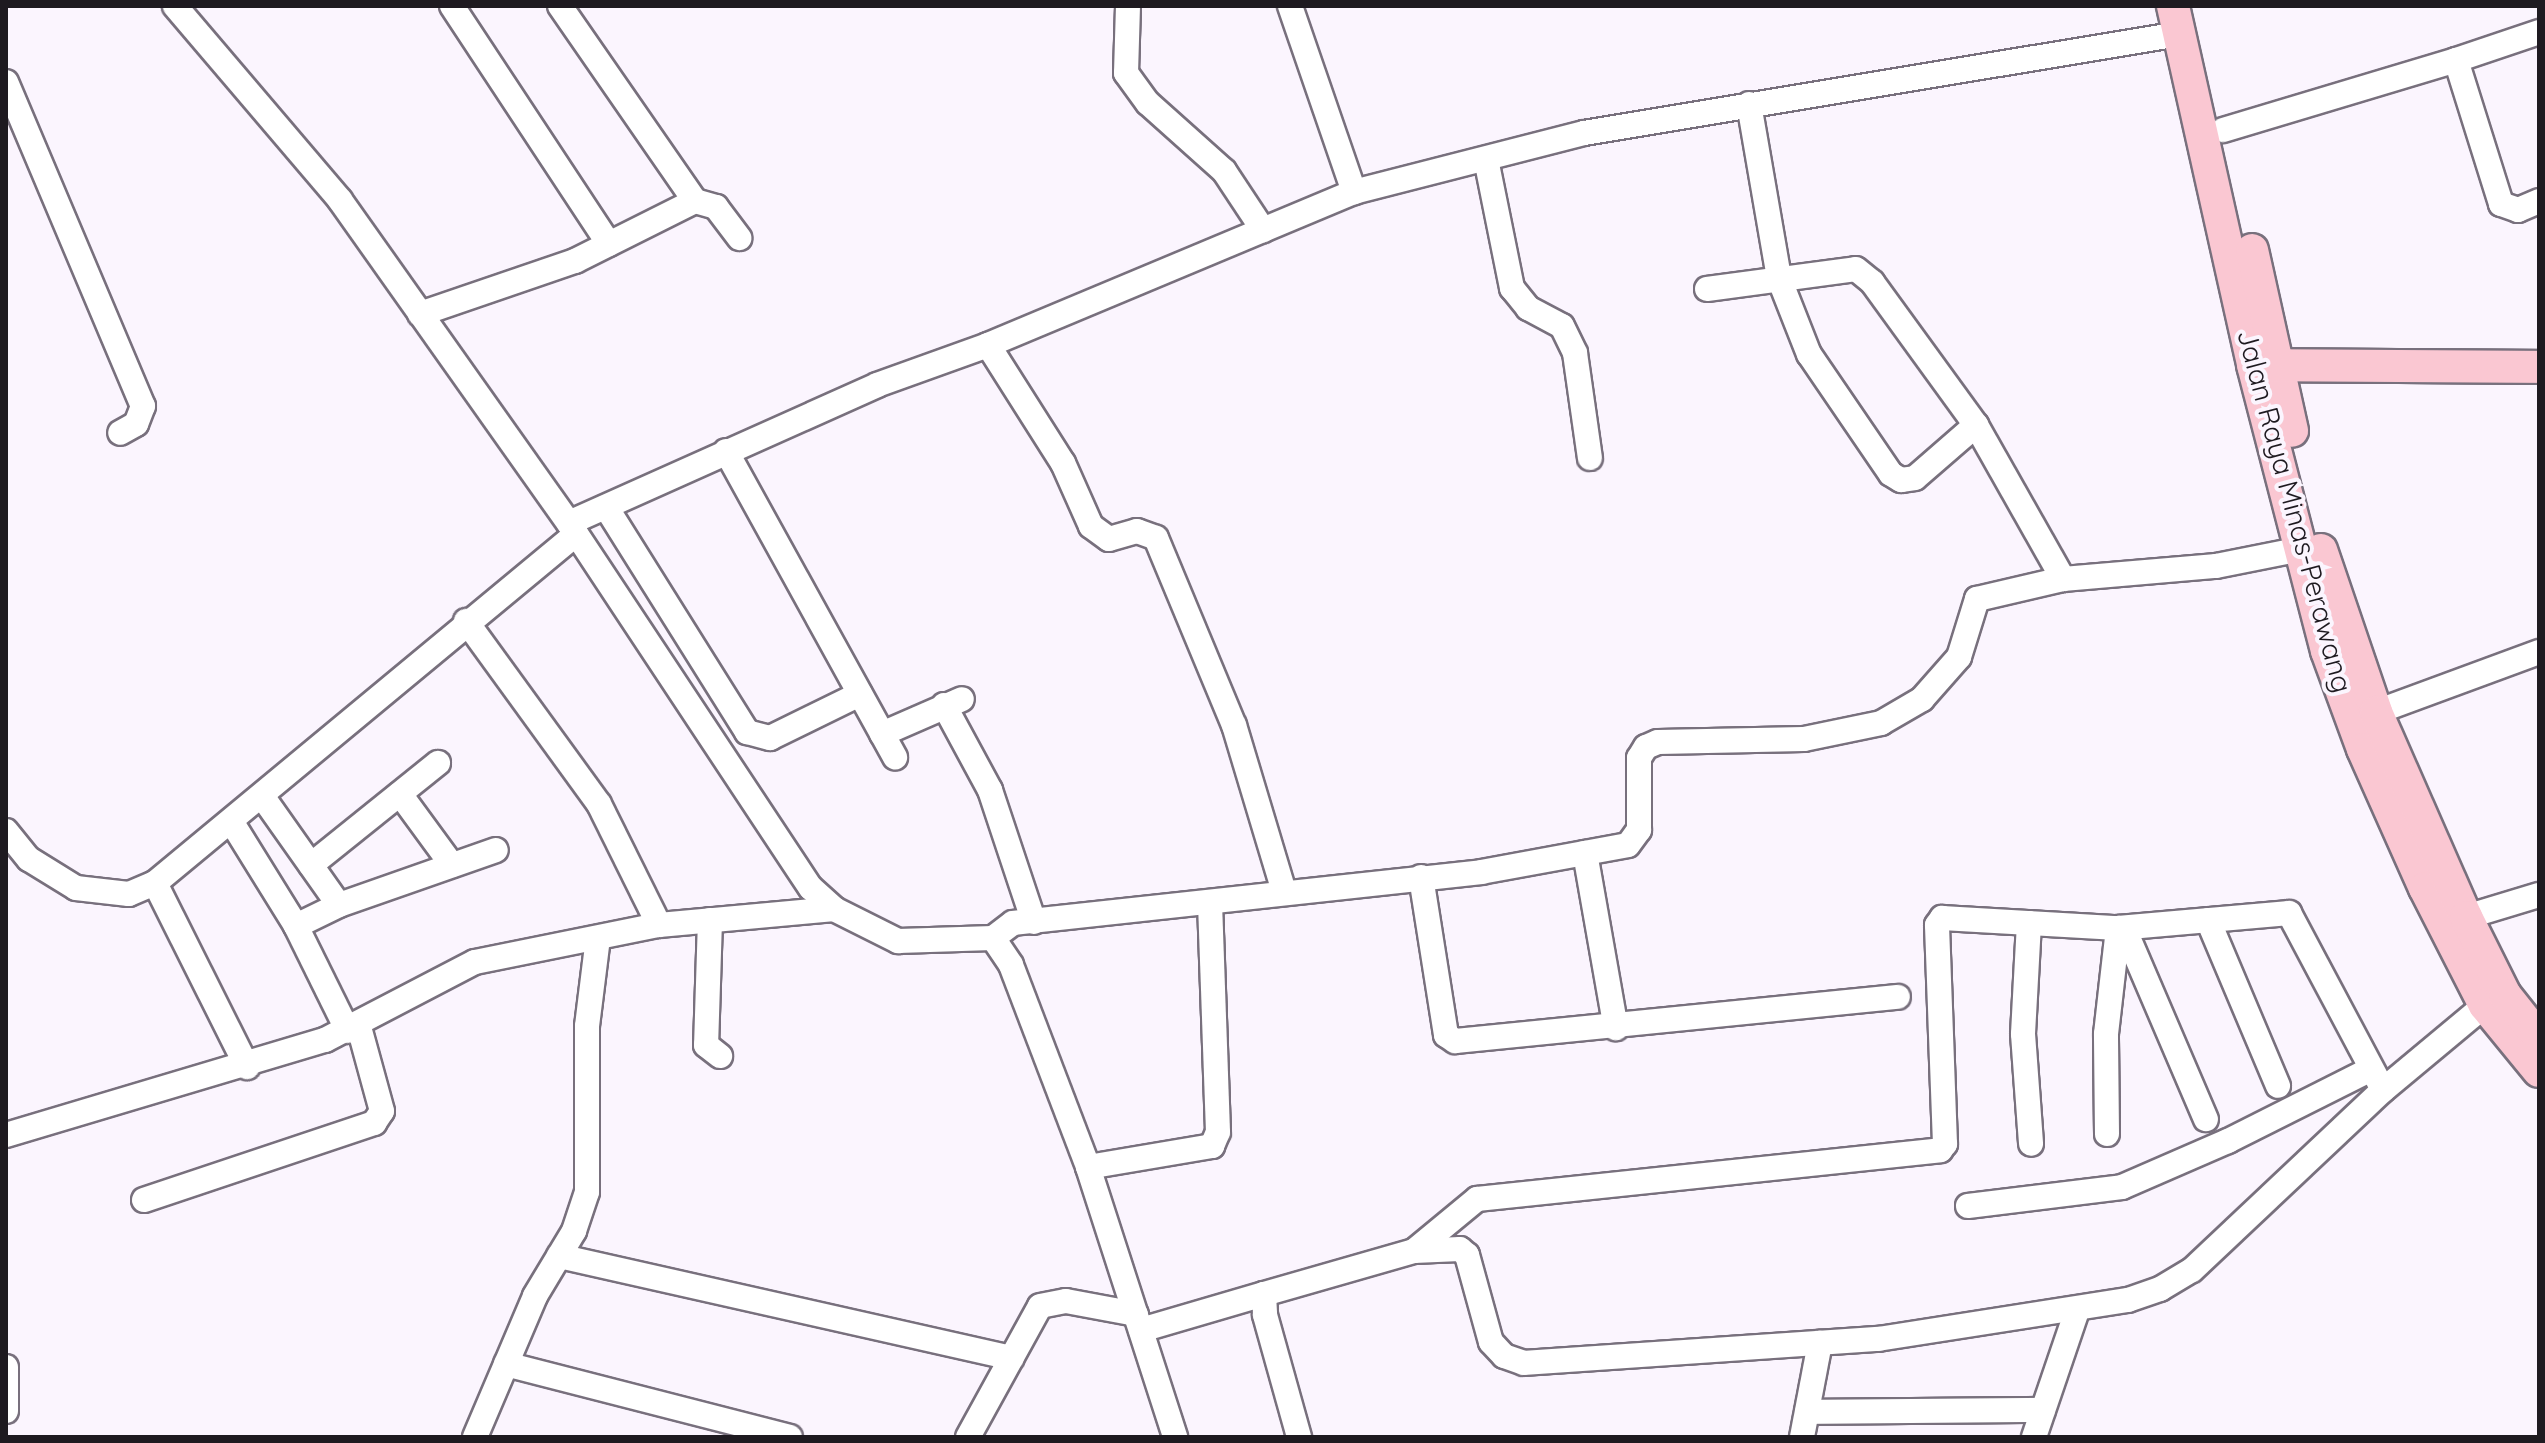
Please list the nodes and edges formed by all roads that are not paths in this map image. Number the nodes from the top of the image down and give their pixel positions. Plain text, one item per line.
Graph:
1 (175, 6) edge
2 (452, 6) edge
3 (560, 6) edge
4 (1128, 6) edge
5 (1290, 6) edge
6 (2181, 15) edge
7 (2539, 32) edge
8 (2456, 60) junction
9 (6, 82) edge
10 (1749, 104) junction
11 (2223, 130) junction
12 (1486, 159) junction
13 (1354, 192) junction
14 (695, 201) junction
15 (2539, 201) edge
16 (1263, 230) junction
17 (739, 238) dead end
18 (609, 244) junction
19 (1779, 278) junction
20 (1707, 289) dead end
21 (420, 314) junction
22 (988, 345) junction
23 (2265, 365) junction
24 (2539, 367) edge
25 (1976, 425) junction
26 (120, 433) dead end
27 (726, 451) junction
28 (1590, 458) dead end
29 (606, 507) junction
30 (573, 529) junction
31 (2301, 549) junction
32 (2063, 579) junction
33 (466, 621) junction
34 (2539, 652) edge
35 (860, 694) junction
36 (2376, 712) junction
37 (882, 734) junction
38 (895, 757) dead end
39 (438, 763) dead end
40 (400, 794) junction
41 (262, 796) junction
42 (231, 821) junction
43 (6, 831) edge
44 (496, 850) dead end
45 (1585, 853) junction
46 (311, 865) junction
47 (452, 865) junction
48 (1421, 877) junction
49 (155, 883) junction
50 (1284, 892) junction
51 (2539, 895) edge
52 (1210, 902) junction
53 (339, 905) junction
54 (834, 909) junction
55 (2466, 917) junction
56 (710, 920) junction
57 (2208, 920) junction
58 (1034, 922) junction
59 (2029, 923) junction
60 (659, 925) junction
61 (296, 926) junction
62 (2121, 928) junction
63 (598, 938) junction
64 (993, 938) junction
65 (1898, 997) dead end
66 (2485, 1005) junction
67 (1616, 1028) junction
68 (353, 1029) junction
69 (2539, 1038) edge
70 (720, 1056) dead end
71 (247, 1067) junction
72 (2539, 1071) edge
73 (2377, 1080) junction
74 (2278, 1086) dead end
75 (2206, 1119) dead end
76 (2107, 1134) dead end
77 (6, 1135) edge
78 (2031, 1144) dead end
79 (1088, 1167) junction
80 (144, 1200) dead end
81 (1968, 1206) dead end
82 (1414, 1251) junction
83 (559, 1256) junction
84 (1264, 1294) junction
85 (2077, 1311) junction
86 (1139, 1322) junction
87 (1820, 1343) junction
88 (1012, 1358) junction
89 (506, 1364) junction
90 (6, 1367) edge
91 (2043, 1410) junction
92 (6, 1411) edge
93 (1807, 1412) junction
94 (475, 1437) edge
95 (790, 1437) edge
96 (968, 1437) edge
97 (1175, 1437) edge
98 (1299, 1437) edge
99 (1802, 1437) edge
100 (2034, 1437) edge

1 - 21 street
2 - 18 street
3 - 14 street
4 - 16 street
5 - 13 street
6 - 10 street
6 - 11 main road, Jalan Raya Minas-Perawang
6 - 23 main road, Jalan Raya Minas-Perawang
7 - 8 street
8 - 11 street
8 - 15 street
9 - 26 street
10 - 12 street
10 - 19 street
11 - 23 main road, Jalan Raya Minas-Perawang
12 - 13 street
12 - 28 street
13 - 16 street
14 - 17 street
14 - 18 street
16 - 22 street
18 - 21 street
19 - 20 street
19 - 25 street
19 - 25 street
21 - 30 street
22 - 27 street
22 - 50 street
23 - 24 main road
23 - 31 main road, Jalan Raya Minas-Perawang
23 - 36 main road, Jalan Raya Minas-Perawang
25 - 32 street
27 - 29 street
27 - 35 street
29 - 30 street
29 - 35 street
30 - 33 street
30 - 54 street
31 - 32 street
31 - 66 main road, Jalan Raya Minas-Perawang
32 - 45 street
33 - 41 street
33 - 60 street
34 - 36 street
35 - 37 street
36 - 55 main road, Jalan Raya Minas-Perawang
37 - 38 street
37 - 58 street
39 - 40 street
40 - 46 street
40 - 47 street
41 - 42 street
41 - 46 street
42 - 49 street
42 - 61 street
43 - 49 street
44 - 47 street
45 - 48 street
45 - 67 street
46 - 53 street
47 - 53 street
48 - 50 street
48 - 67 street
49 - 71 street
50 - 52 street
51 - 55 street
52 - 58 street
52 - 79 street
53 - 61 street
54 - 56 street
54 - 64 street
55 - 69 main road, Jalan Raya Minas-Perawang
56 - 60 street
56 - 70 street
57 - 62 street
57 - 73 street
57 - 74 street
58 - 64 street
59 - 62 street
59 - 78 street
59 - 82 street
60 - 63 street
61 - 68 street
62 - 75 street
62 - 76 street
63 - 68 street
63 - 83 street
64 - 79 street
65 - 67 street
66 - 72 main road, Jalan Raya Minas-Perawang
66 - 73 street
68 - 71 street
68 - 80 street
71 - 77 street
73 - 81 street
73 - 85 street
79 - 86 street
82 - 84 street
82 - 87 street
83 - 88 street
83 - 89 street
84 - 86 street
84 - 98 street
85 - 87 street
85 - 91 street
86 - 88 street
86 - 97 street
87 - 93 street
88 - 96 street
89 - 94 street
89 - 95 street
90 - 92 street
91 - 93 street
91 - 100 street
93 - 99 street

